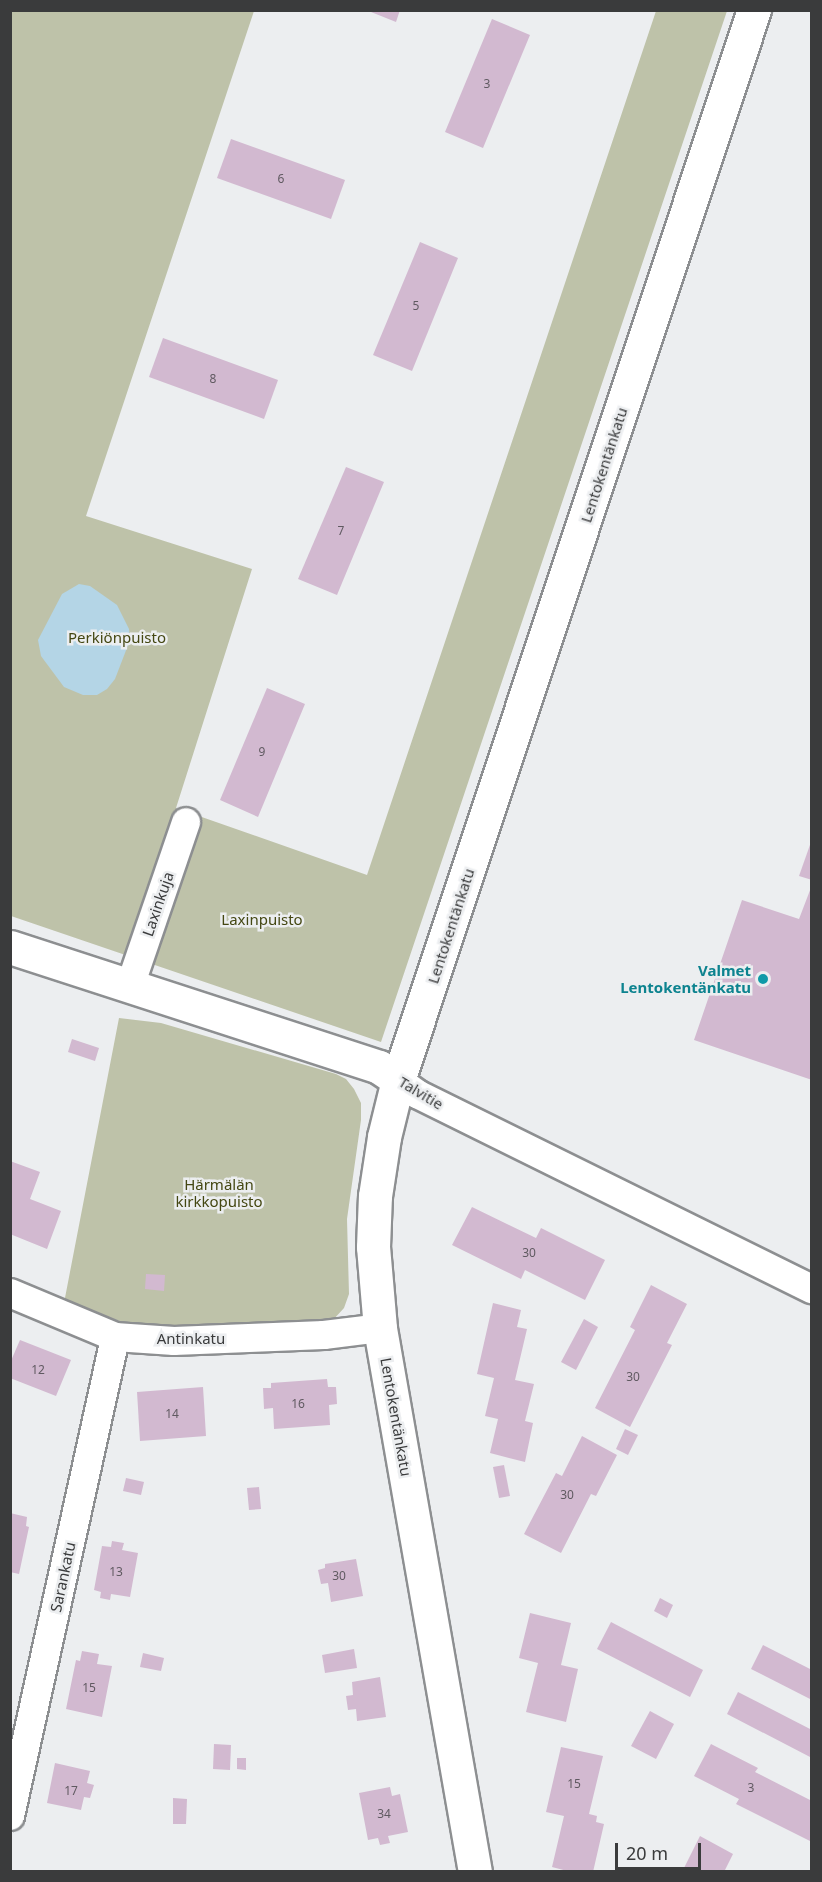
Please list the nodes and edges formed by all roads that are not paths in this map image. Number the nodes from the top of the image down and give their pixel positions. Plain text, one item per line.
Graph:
1 (754, 10) edge
2 (186, 822) dead end
3 (10, 947) edge
4 (130, 986) junction
5 (398, 1080) junction
6 (812, 1289) edge
7 (10, 1293) edge
8 (380, 1328) junction
9 (115, 1337) junction
10 (10, 1816) edge
11 (475, 1872) edge

1 - 5 street, Lentokentänkatu
2 - 4 street, Laxinkuja
3 - 4 street, Talvitie
4 - 5 street, Talvitie
5 - 6 street, Talvitie
5 - 8 street, Lentokentänkatu
7 - 9 street, Antinkatu
8 - 9 street, Antinkatu
8 - 11 street, Lentokentänkatu
9 - 10 street, Sarankatu

